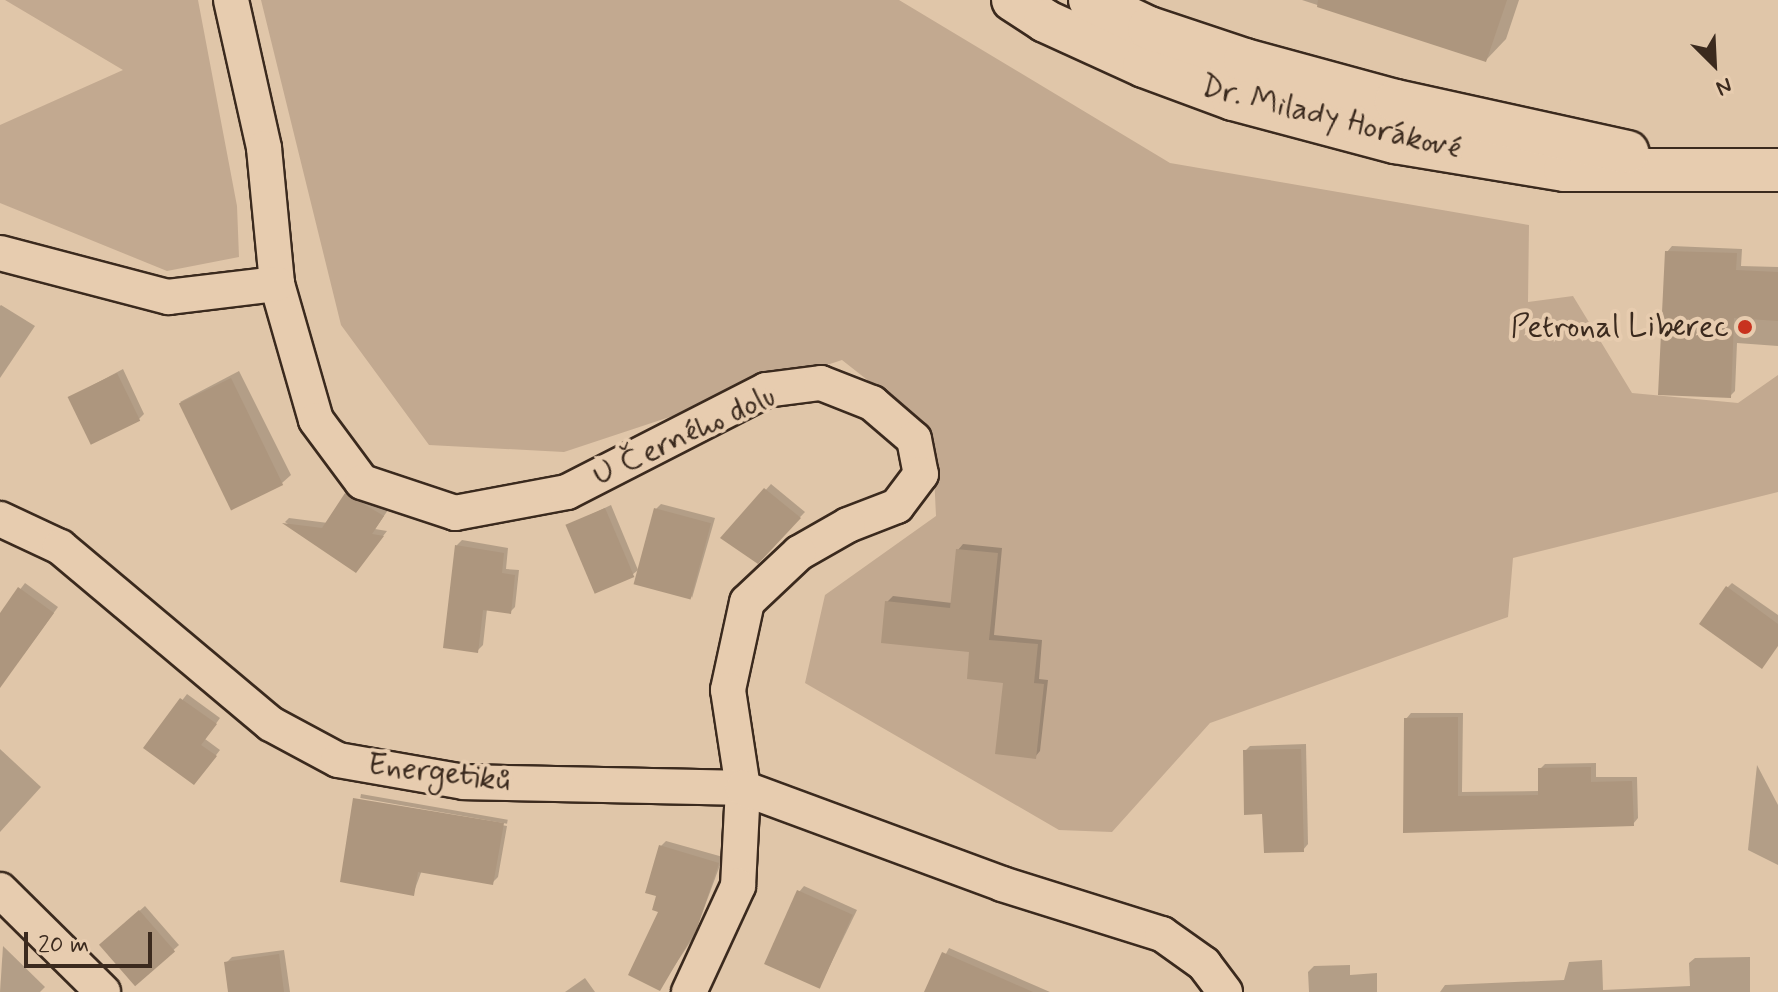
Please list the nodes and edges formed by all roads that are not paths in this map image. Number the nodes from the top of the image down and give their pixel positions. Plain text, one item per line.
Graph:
1 (231, 0) edge
2 (1013, 0) edge
3 (1090, 0) edge
4 (1714, 169) junction
5 (1778, 170) edge
6 (0, 253) edge
7 (277, 284) junction
8 (0, 519) edge
9 (743, 788) junction
10 (0, 890) edge
11 (103, 992) edge
12 (689, 992) edge
13 (1225, 992) edge

1 - 7 street, U Černého dolu
2 - 4 street, Dr. Milady Horákové
3 - 4 street, Dr. Milady Horákové
4 - 5 street, Dr. Milady Horákové
6 - 7 street
7 - 9 street, U Černého dolu
8 - 9 street, Energetiků
9 - 12 street
9 - 13 street
10 - 11 street

